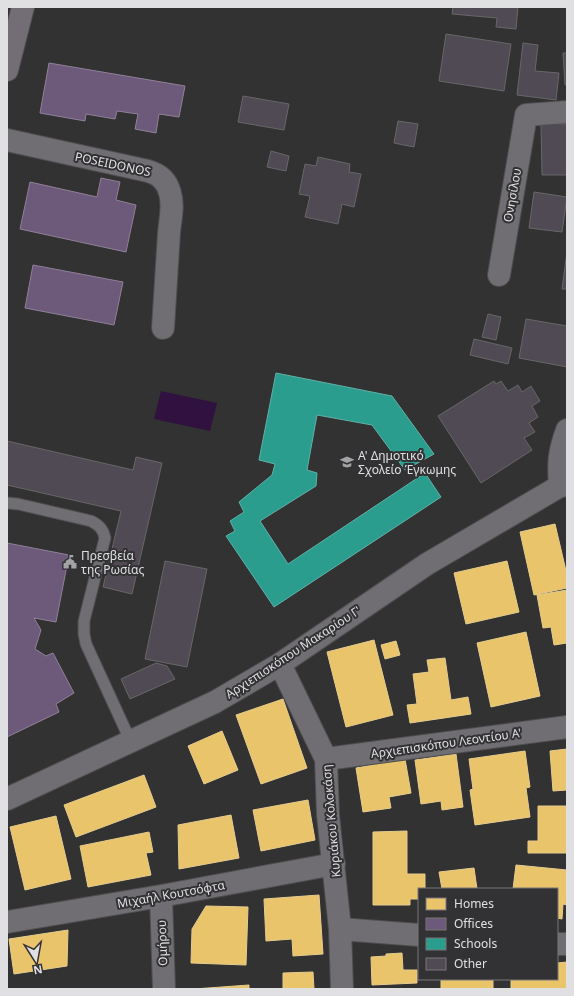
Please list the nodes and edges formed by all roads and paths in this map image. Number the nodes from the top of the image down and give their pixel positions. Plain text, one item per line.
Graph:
1 (23, 7) edge
2 (7, 70) edge
3 (567, 112) edge
4 (7, 140) edge
5 (499, 275) dead end
6 (163, 328) dead end
7 (567, 430) edge
8 (563, 485) edge
9 (7, 503) edge
10 (280, 664) junction
11 (567, 727) edge
12 (131, 742) junction
13 (326, 759) junction
14 (7, 798) edge
15 (334, 864) junction
16 (161, 896) junction
17 (7, 922) edge
18 (340, 929) junction
19 (418, 935) edge
20 (164, 989) edge
21 (342, 989) edge

1 - 2 main road
3 - 5 street, Ονησίλου
4 - 6 street, POSEIDONOS
7 - 8 street
8 - 10 street, Αρχιεπισκόπου Μακαρίου Γ'
9 - 12 lane
10 - 12 street, Αρχιεπισκόπου Μακαρίου Γ'
10 - 13 street, Κυριάκου Κολοκάση
11 - 13 street, Αρχιεπισκόπου Λεοντίου Α'
12 - 14 street, Αρχιεπισκόπου Μακαρίου Γ'
13 - 15 street, Κυριάκου Κολοκάση
15 - 16 street, Μιχαήλ Κουτσόφτα
15 - 18 street, Κυριάκου Κολοκάση
16 - 17 street, Μιχαήλ Κουτσόφτα
16 - 20 street, Ομήρου
18 - 19 street
18 - 21 street, Κυριάκου Κολοκάση

